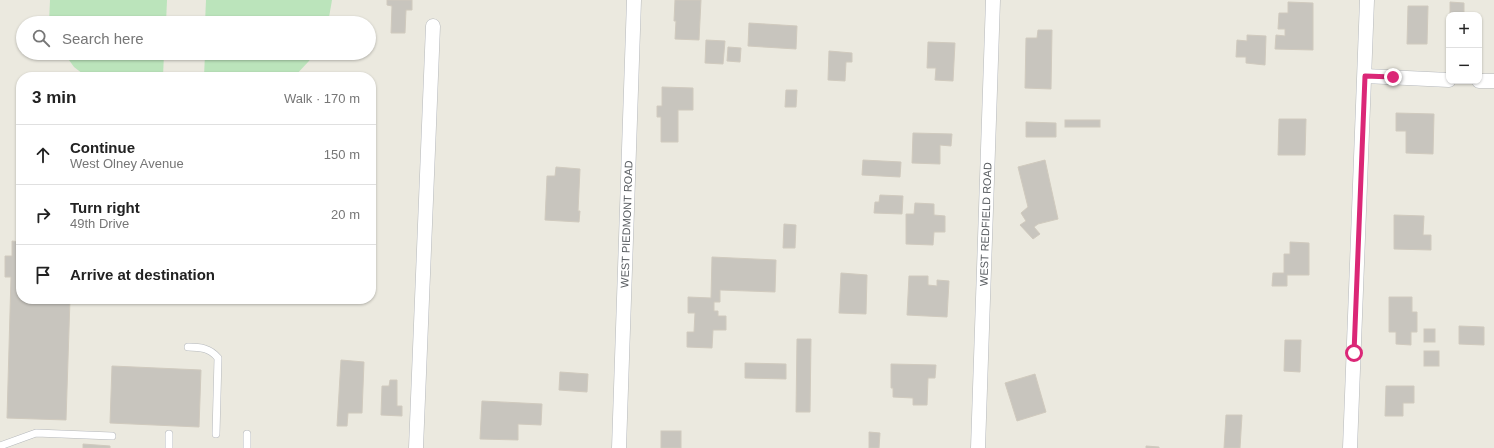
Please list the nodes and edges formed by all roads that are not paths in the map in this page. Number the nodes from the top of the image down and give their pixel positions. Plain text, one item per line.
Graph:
1 (634, 0) edge
2 (993, 0) edge
3 (1367, 0) edge
4 (433, 26) dead end
5 (1365, 76) junction
6 (1446, 80) edge
7 (1482, 81) edge
8 (1494, 81) edge
9 (188, 348) dead end
10 (169, 434) dead end
11 (216, 434) dead end
12 (247, 434) dead end
13 (112, 436) dead end
14 (0, 446) edge
15 (169, 448) edge
16 (247, 448) edge
17 (416, 448) edge
18 (619, 448) edge
19 (978, 448) edge
20 (1350, 448) edge

1 - 18 street, WEST PIEDMONT ROAD
2 - 19 street, WEST REDFIELD ROAD
3 - 5 street
4 - 17 street
5 - 6 street
5 - 20 street
7 - 8 street
9 - 11 lane
10 - 15 lane
12 - 16 lane
13 - 14 lane

